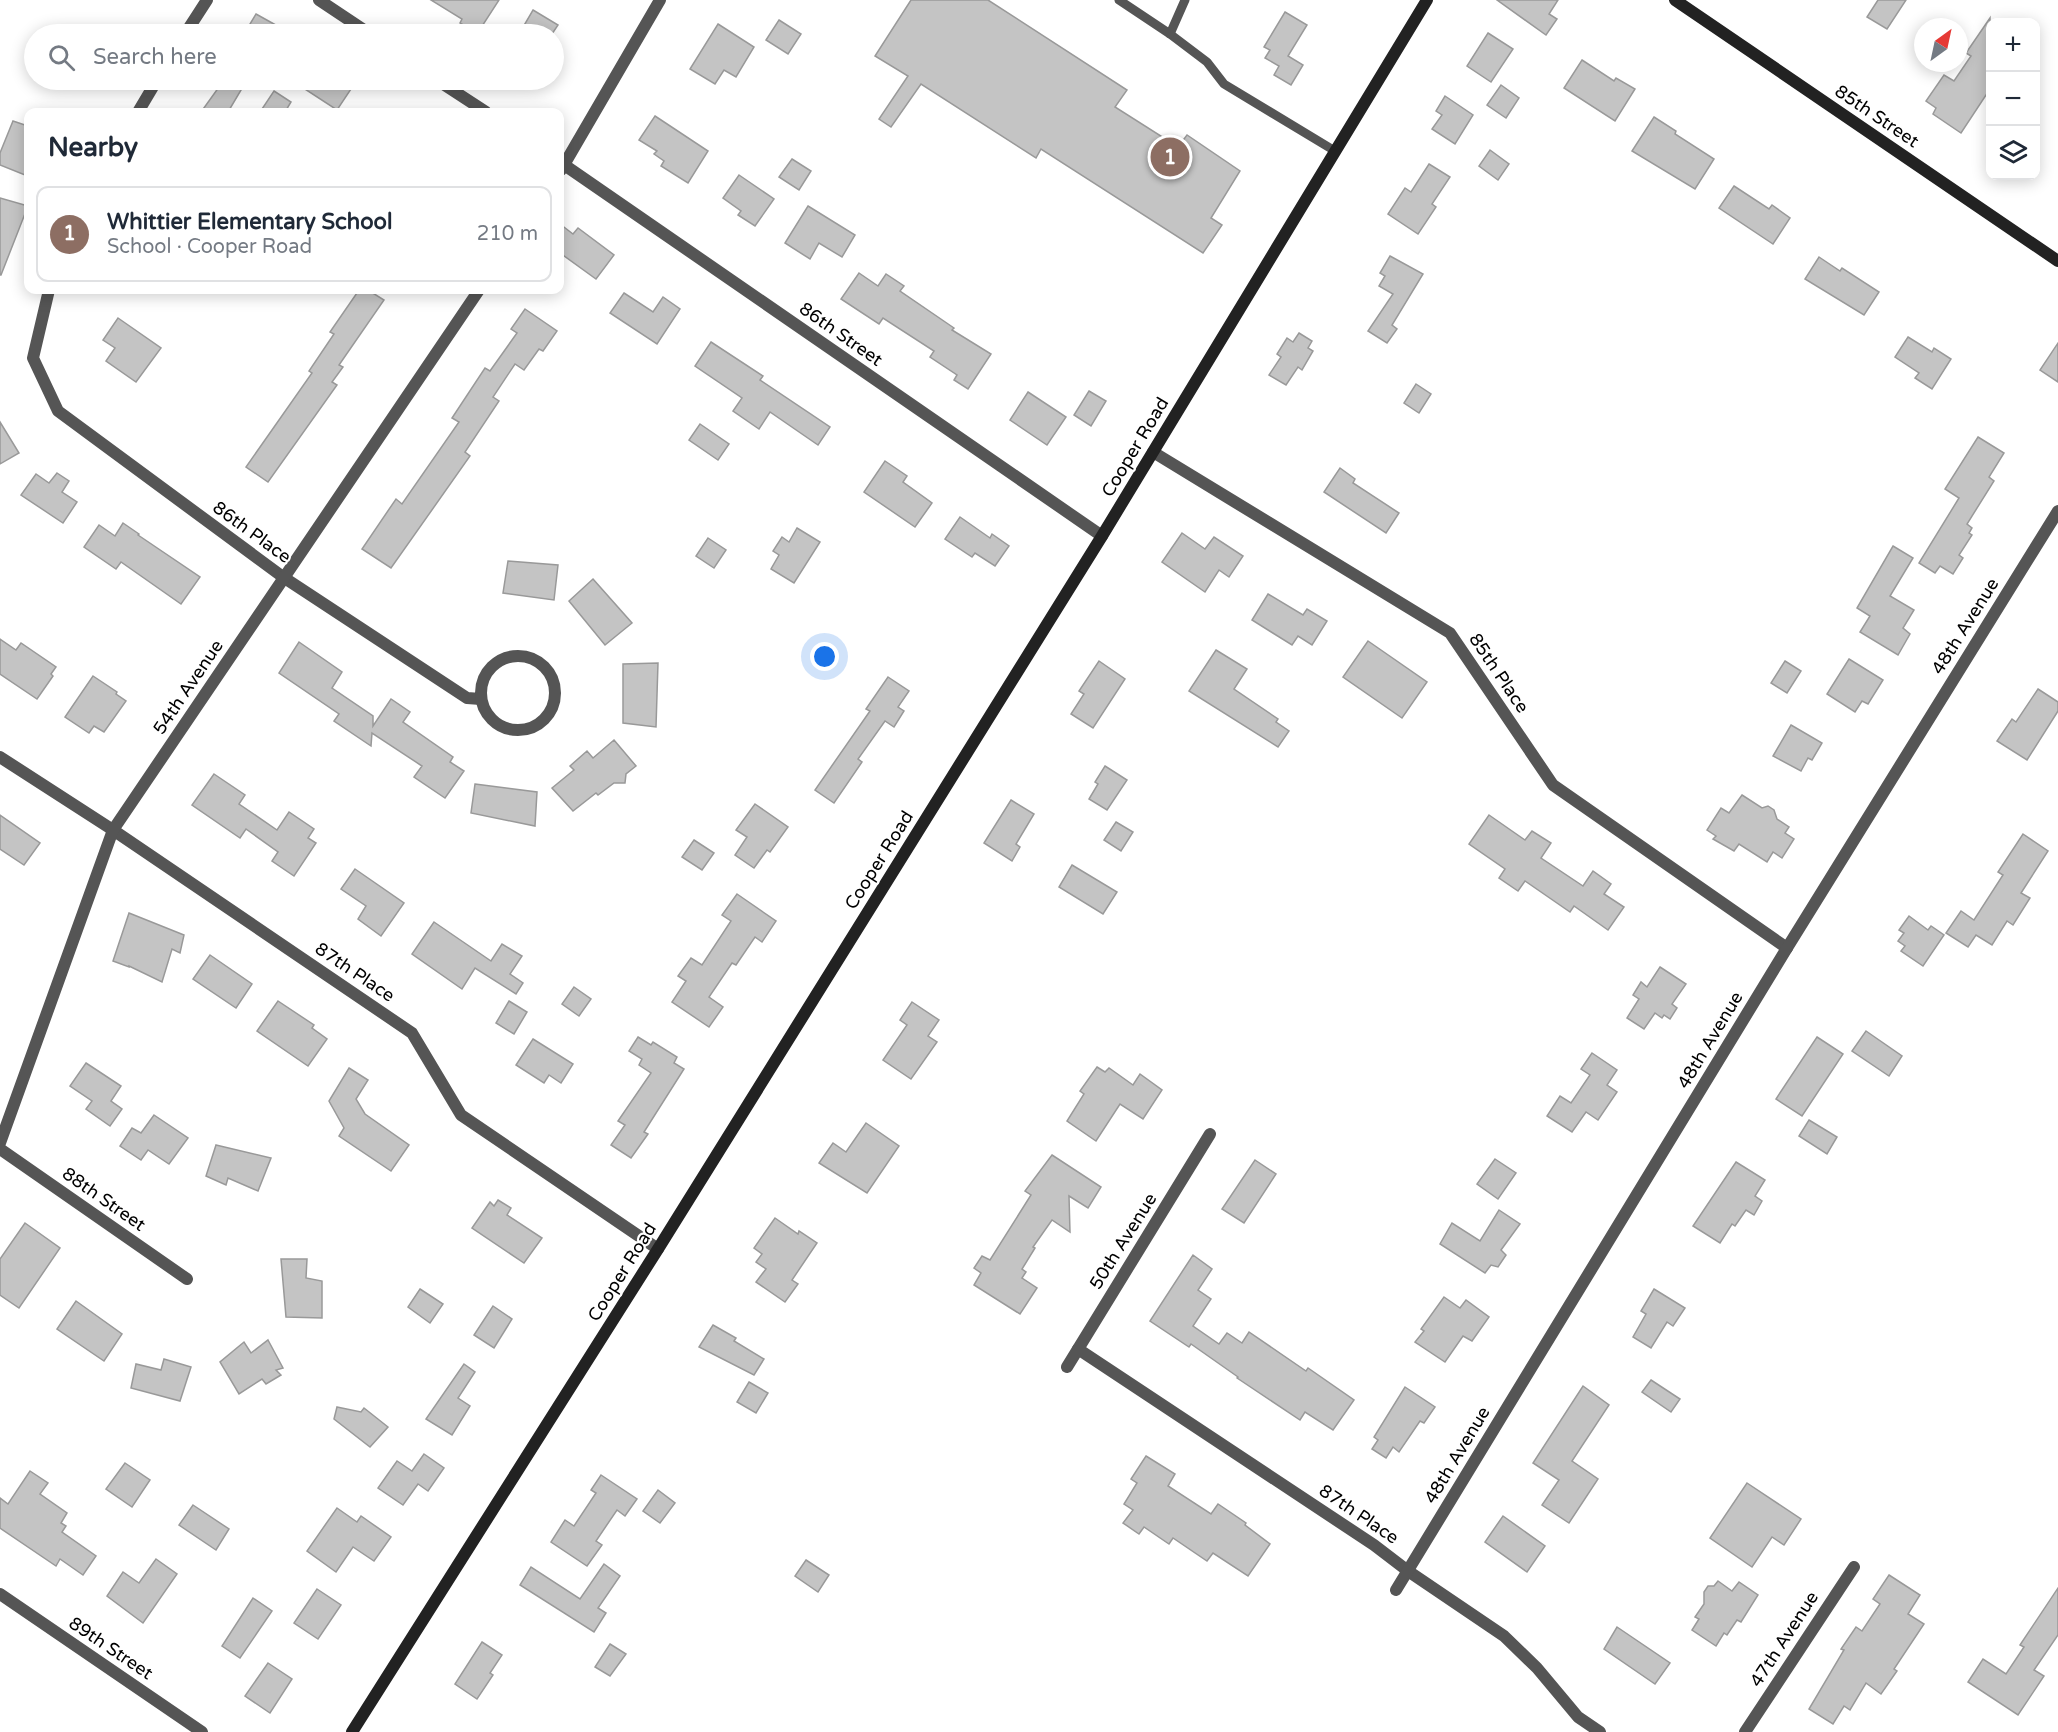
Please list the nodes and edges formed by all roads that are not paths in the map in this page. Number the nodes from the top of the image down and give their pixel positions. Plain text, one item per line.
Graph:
1 (207, 0) edge
2 (319, 0) edge
3 (660, 0) edge
4 (1119, 0) edge
5 (1185, 0) edge
6 (1427, 0) edge
7 (1675, 0) edge
8 (191, 24) edge
9 (355, 24) edge
10 (1170, 34) junction
11 (151, 90) edge
12 (452, 90) edge
13 (140, 108) edge
14 (480, 108) edge
15 (1335, 151) junction
16 (564, 161) edge
17 (564, 168) edge
18 (2058, 261) edge
19 (48, 294) edge
20 (476, 294) edge
21 (1153, 452) junction
22 (2058, 511) edge
23 (1102, 536) junction
24 (283, 577) junction
25 (481, 699) junction
26 (0, 757) edge
27 (113, 830) junction
28 (1787, 948) junction
29 (1210, 1134) dead end
30 (0, 1143) edge
31 (0, 1149) edge
32 (658, 1249) junction
33 (187, 1279) dead end
34 (1078, 1349) junction
35 (1067, 1367) dead end
36 (1854, 1567) dead end
37 (1408, 1571) junction
38 (1396, 1590) dead end
39 (0, 1594) edge
40 (202, 1732) edge
41 (352, 1732) edge
42 (1600, 1732) edge
43 (1745, 1732) edge

1 - 8 street
2 - 9 street
3 - 16 street
4 - 10 lane
5 - 10 lane
6 - 15 street, Cooper Road
7 - 18 street, 85th Street
10 - 15 lane
11 - 13 street
12 - 14 street
15 - 21 street, Cooper Road
17 - 23 street, 86th Street
19 - 24 street, 86th Place
20 - 24 street, 54th Avenue
21 - 23 street, Cooper Road
21 - 28 street, 85th Place
22 - 28 street, 48th Avenue
23 - 32 street, Cooper Road
24 - 25 street, 86th Place
24 - 27 street, 54th Avenue
25 - 25 street
26 - 27 street, 87th Place
27 - 30 street, 54th Avenue
27 - 32 street, 87th Place
28 - 37 street, 48th Avenue
29 - 34 street, 50th Avenue
31 - 33 street, 88th Street
32 - 41 street, Cooper Road
34 - 35 street, 50th Avenue
34 - 37 street, 87th Place
36 - 43 street, 47th Avenue
37 - 38 street, 48th Avenue
37 - 42 street, 87th Place
39 - 40 street, 89th Street

